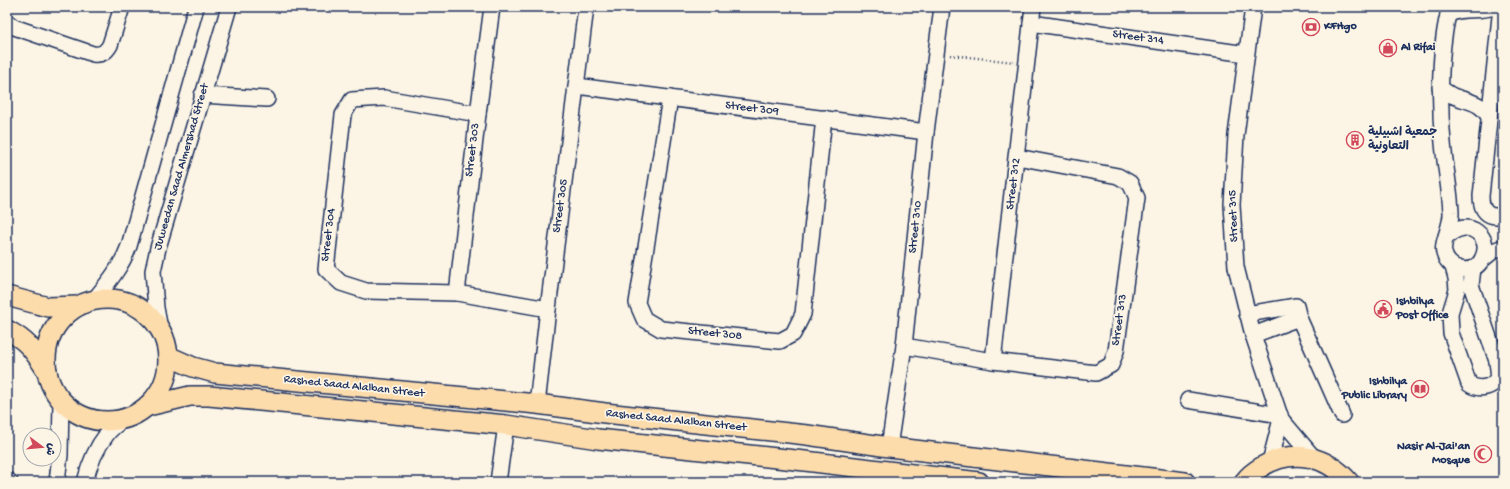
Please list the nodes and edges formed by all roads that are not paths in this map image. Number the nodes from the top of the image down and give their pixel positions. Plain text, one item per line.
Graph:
1 (122, 7) edge
2 (196, 7) edge
3 (229, 7) edge
4 (492, 7) edge
5 (586, 7) edge
6 (942, 7) edge
7 (1033, 7) edge
8 (1253, 7) edge
9 (1493, 7) edge
10 (1501, 7) edge
11 (1449, 11) edge
12 (7, 22) edge
13 (1031, 23) junction
14 (1246, 54) junction
15 (577, 86) junction
16 (1440, 87) junction
17 (202, 95) junction
18 (670, 98) junction
19 (267, 99) dead end
20 (478, 114) junction
21 (1489, 117) junction
22 (824, 118) junction
23 (926, 132) junction
24 (1017, 157) junction
25 (1503, 215) edge
26 (1447, 238) junction
27 (1503, 247) edge
28 (1478, 264) junction
29 (1453, 267) junction
30 (457, 293) junction
31 (7, 296) edge
32 (86, 303) junction
33 (548, 308) junction
34 (1298, 312) junction
35 (1247, 314) junction
36 (160, 329) junction
37 (7, 330) edge
38 (1253, 335) junction
39 (904, 346) junction
40 (168, 356) junction
41 (993, 361) junction
42 (47, 371) junction
43 (1188, 400) dead end
44 (61, 401) junction
45 (537, 404) junction
46 (148, 406) junction
47 (605, 413) junction
48 (1342, 415) dead end
49 (1281, 417) junction
50 (123, 420) junction
51 (506, 425) junction
52 (807, 435) junction
53 (598, 439) junction
54 (889, 447) junction
55 (1314, 458) junction
56 (805, 461) junction
57 (1270, 462) junction
58 (886, 477) edge
59 (7, 480) edge
60 (1241, 481) edge
61 (10, 482) edge
62 (57, 482) edge
63 (85, 482) edge
64 (498, 482) edge
65 (979, 482) edge
66 (1185, 482) edge
67 (1349, 482) edge

1 - 12 street
2 - 32 street
3 - 17 street, Juweedan Saad Almershad Street
4 - 20 street, Street 303
5 - 15 street, Street 305
6 - 23 street, Street 310
7 - 13 street, Street 312
8 - 14 street, Street 315
9 - 11 street
10 - 21 street
11 - 16 street
13 - 14 street, Street 314
13 - 24 street, Street 312
14 - 35 street, Street 315
15 - 18 street, Street 309
15 - 33 street, Street 305
16 - 21 street
16 - 26 street
17 - 19 street
17 - 36 street, Juweedan Saad Almershad Street
18 - 22 street, Street 309
18 - 22 street, Street 308
20 - 30 street, Street 303
20 - 30 street, Street 304
21 - 25 street
22 - 23 street, Street 309
23 - 39 street, Street 310
24 - 41 street, Street 312
24 - 41 street, Street 313
26 - 28 street
26 - 29 street
27 - 28 street
28 - 29 street
28 - 29 street
30 - 33 street, Street 304
31 - 32 main road
32 - 36 main road
32 - 42 main road
33 - 45 street, Street 305
34 - 35 street
34 - 38 street
34 - 48 street
35 - 38 street, Street 315
36 - 40 main road
37 - 42 main road
38 - 49 street, Street 315
39 - 41 street, Street 313
39 - 54 street, Street 310
40 - 45 main road, Rashed Saad Alalban Street
40 - 46 main road
42 - 44 main road
43 - 49 street
44 - 50 main road
44 - 62 street
45 - 47 main road, Rashed Saad Alalban Street
46 - 50 main road
46 - 51 main road, Rashed Saad Alalban Street
47 - 52 main road, Rashed Saad Alalban Street
47 - 53 main road
49 - 55 street, Street 315
49 - 57 street
50 - 63 street
51 - 53 main road, Rashed Saad Alalban Street
51 - 64 street
52 - 54 main road, Rashed Saad Alalban Street
52 - 56 main road
53 - 56 main road, Rashed Saad Alalban Street
54 - 66 main road, Rashed Saad Alalban Street
55 - 57 main road
55 - 67 main road
56 - 58 main road, Rashed Saad Alalban Street
57 - 60 main road
58 - 65 main road, Rashed Saad Alalban Street
59 - 61 street

